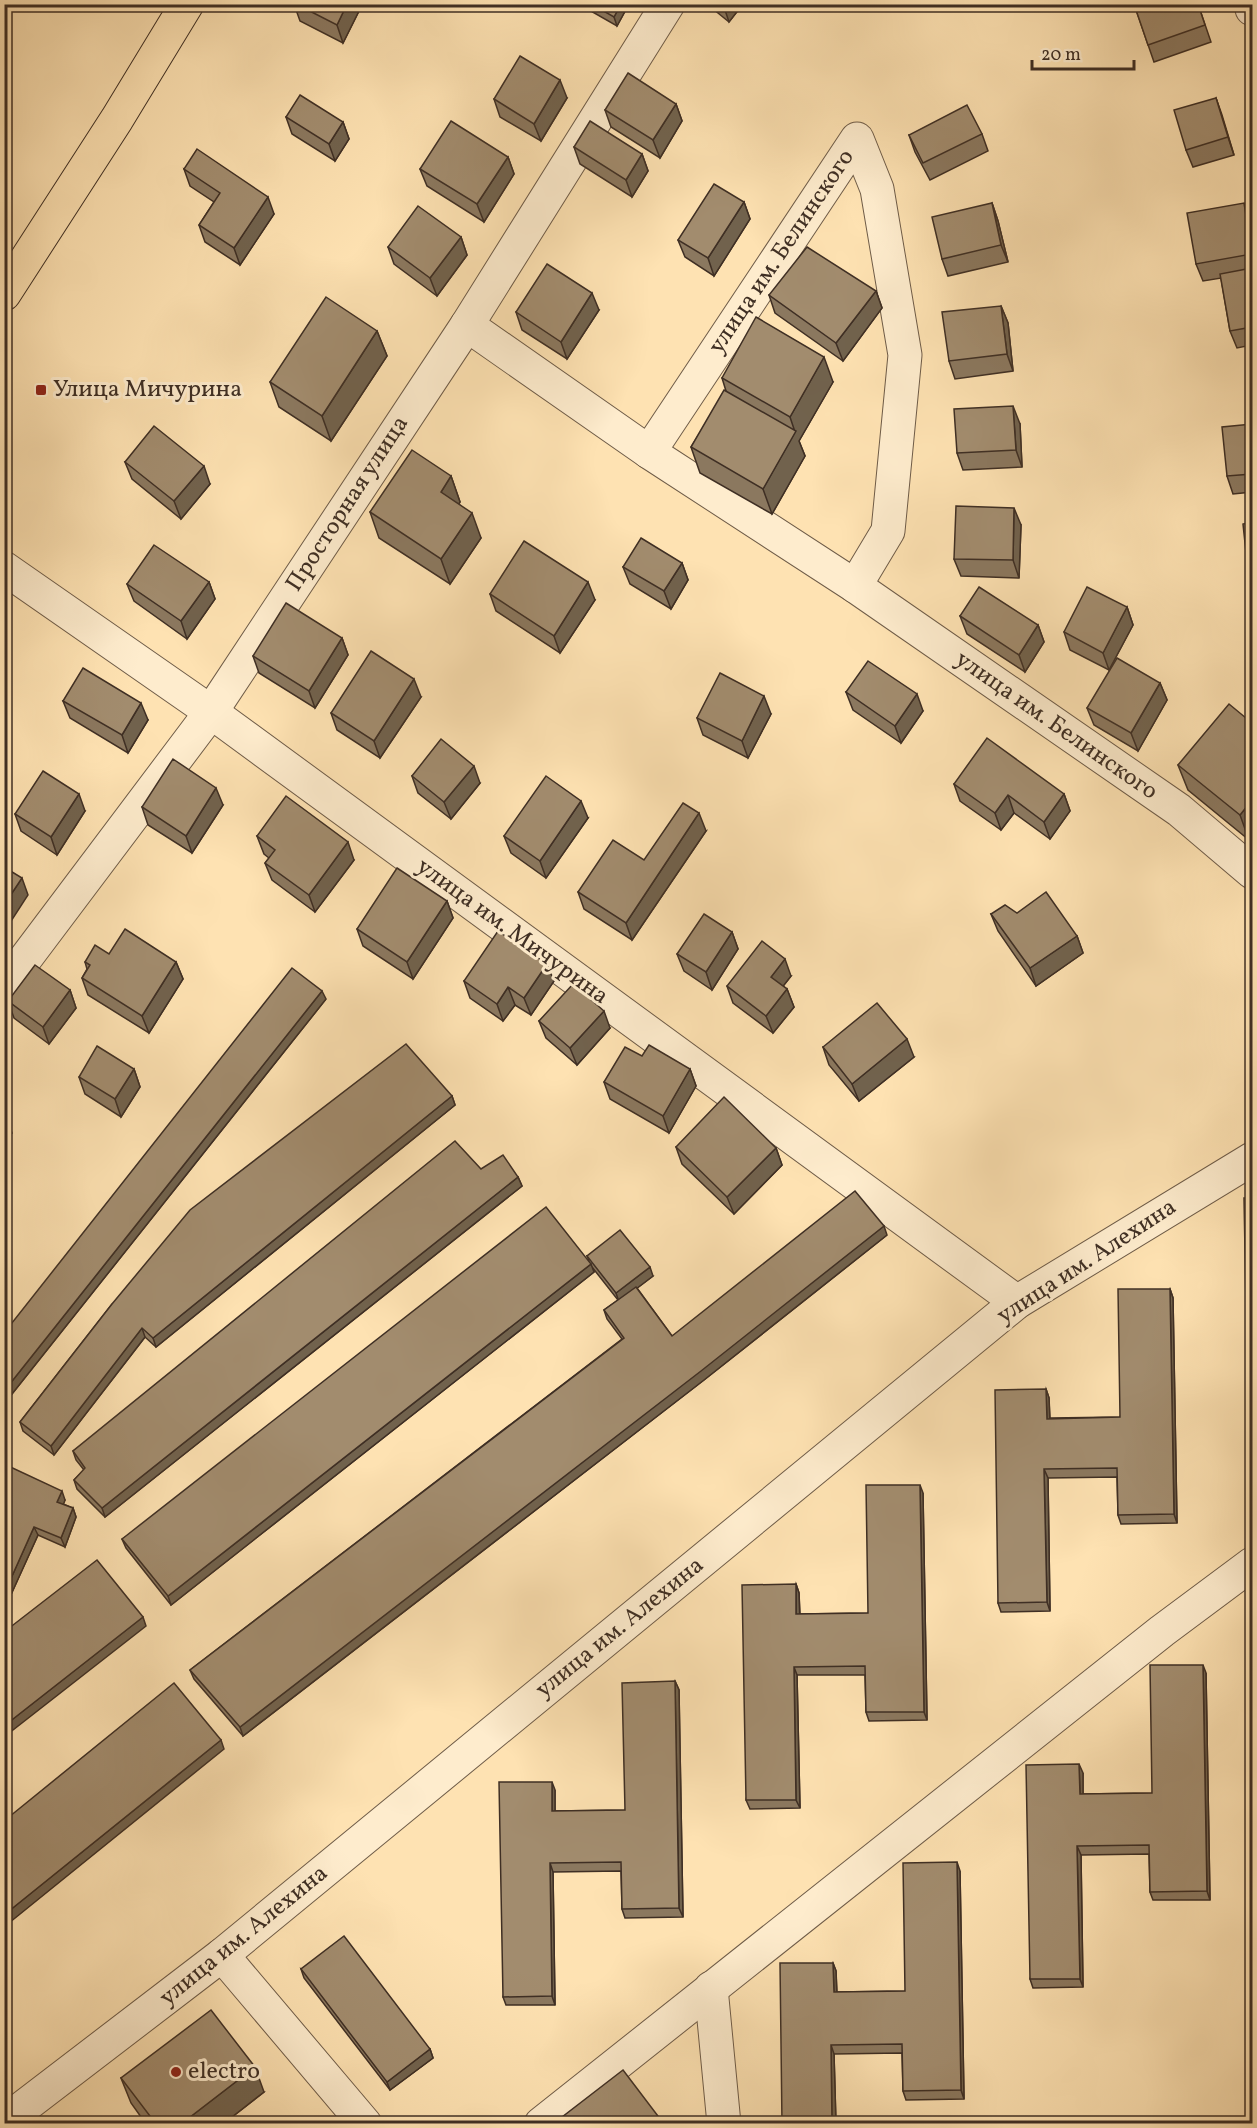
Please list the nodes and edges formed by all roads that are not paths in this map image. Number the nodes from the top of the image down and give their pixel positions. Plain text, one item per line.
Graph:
1 (188, 4) edge
2 (668, 4) edge
3 (1251, 4) edge
4 (1252, 9) edge
5 (4, 294) edge
6 (467, 325) junction
7 (649, 452) junction
8 (4, 568) edge
9 (855, 586) junction
10 (211, 712) junction
11 (1252, 872) edge
12 (4, 987) edge
13 (1252, 1159) edge
14 (1017, 1302) junction
15 (1252, 1564) edge
16 (222, 1955) junction
17 (711, 1988) junction
18 (4, 2122) edge
19 (365, 2124) edge
20 (541, 2124) edge
21 (724, 2124) edge

1 - 5 highway
2 - 6 street, Просторная улица
3 - 4 street
6 - 7 street, улица им. Белинского
6 - 10 street, Просторная улица
7 - 9 street, улица им. Белинского
7 - 9 street, улица им. Белинского
8 - 10 street, улица им. Мичурина
9 - 11 street, улица им. Белинского
10 - 12 street, Просторная улица
10 - 14 street, улица им. Мичурина
13 - 14 street, улица им. Алехина
14 - 16 street, улица им. Алехина
15 - 17 street
16 - 18 street, улица им. Алехина
16 - 19 street
17 - 20 street
17 - 21 street

